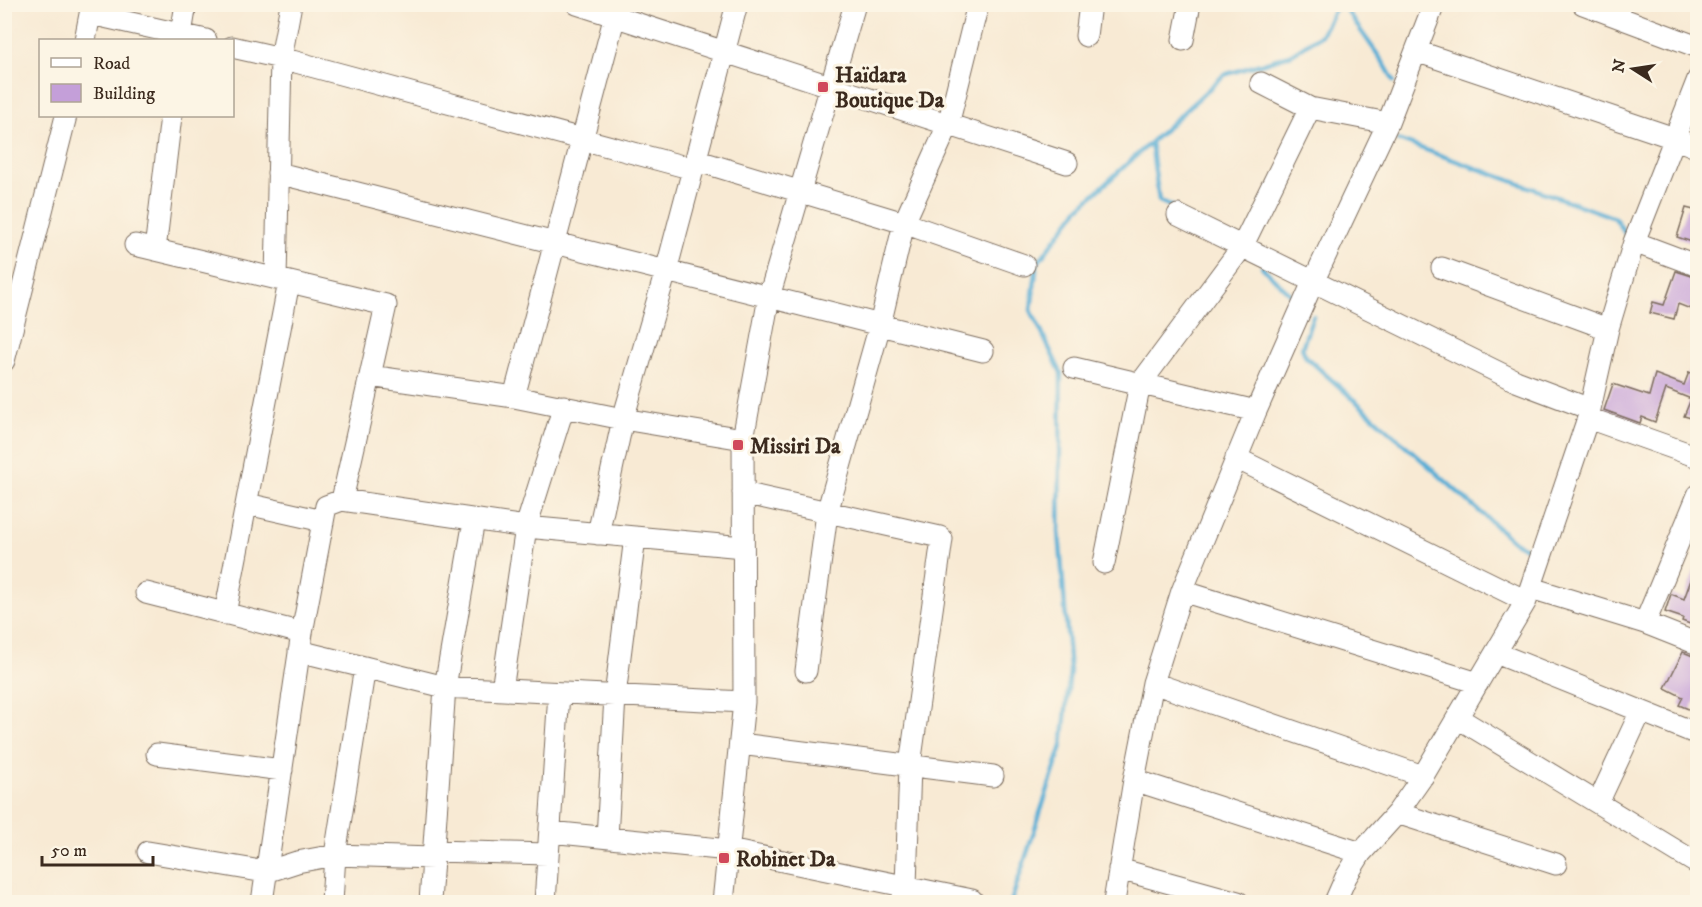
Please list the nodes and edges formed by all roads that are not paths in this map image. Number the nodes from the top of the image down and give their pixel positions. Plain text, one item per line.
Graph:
1 (186, 4) edge
2 (291, 4) edge
3 (577, 4) edge
4 (737, 4) edge
5 (855, 4) edge
6 (978, 4) edge
7 (1090, 4) edge
8 (1190, 4) edge
9 (1434, 4) edge
10 (1583, 4) edge
11 (92, 9) edge
12 (616, 11) edge
13 (1086, 36) dead end
14 (180, 38) edge
15 (85, 39) edge
16 (1183, 40) dead end
17 (234, 47) edge
18 (1698, 47) edge
19 (1416, 51) junction
20 (724, 52) junction
21 (281, 58) junction
22 (1698, 78) edge
23 (1261, 83) dead end
24 (831, 87) junction
25 (1310, 108) junction
26 (66, 117) edge
27 (171, 117) edge
28 (1388, 123) junction
29 (948, 125) junction
30 (1674, 138) junction
31 (582, 139) junction
32 (1698, 148) edge
33 (1068, 163) dead end
34 (694, 164) junction
35 (278, 173) junction
36 (800, 192) junction
37 (1178, 215) dead end
38 (904, 223) junction
39 (1634, 242) junction
40 (555, 243) junction
41 (1242, 247) junction
42 (1024, 265) dead end
43 (1698, 266) edge
44 (1442, 268) dead end
45 (666, 271) junction
46 (283, 281) junction
47 (1313, 282) junction
48 (770, 297) junction
49 (880, 325) junction
50 (1608, 329) junction
51 (982, 351) dead end
52 (4, 361) edge
53 (1074, 369) dead end
54 (370, 376) junction
55 (1140, 384) junction
56 (514, 397) junction
57 (564, 406) junction
58 (1256, 411) junction
59 (1589, 413) junction
60 (623, 419) junction
61 (743, 439) junction
62 (1698, 457) edge
63 (1236, 458) junction
64 (743, 493) junction
65 (1698, 495) edge
66 (342, 500) junction
67 (247, 504) junction
68 (828, 513) junction
69 (474, 520) junction
70 (324, 521) junction
71 (526, 527) junction
72 (598, 534) junction
73 (1690, 535) edge
74 (635, 537) junction
75 (743, 547) junction
76 (1104, 562) dead end
77 (1182, 591) junction
78 (146, 593) dead end
79 (1529, 594) junction
80 (225, 614) junction
81 (1645, 623) junction
82 (301, 642) junction
83 (1698, 644) edge
84 (1496, 653) junction
85 (365, 668) junction
86 (806, 671) dead end
87 (1153, 682) junction
88 (1478, 683) junction
89 (445, 687) junction
90 (502, 690) junction
91 (559, 693) junction
92 (615, 696) junction
93 (744, 702) junction
94 (1641, 711) junction
95 (1458, 718) junction
96 (1698, 734) edge
97 (740, 744) junction
98 (157, 754) dead end
99 (910, 765) junction
100 (282, 770) junction
101 (993, 776) dead end
102 (1424, 776) junction
103 (1134, 780) junction
104 (1598, 803) junction
105 (1397, 813) junction
106 (549, 832) junction
107 (607, 838) junction
108 (729, 850) junction
109 (148, 852) dead end
110 (1361, 853) junction
111 (434, 854) junction
112 (548, 854) junction
113 (335, 855) junction
114 (1556, 864) dead end
115 (1698, 864) edge
116 (1119, 869) junction
117 (266, 872) junction
118 (904, 894) edge
119 (972, 900) dead end
120 (262, 903) edge
121 (332, 903) edge
122 (430, 903) edge
123 (545, 903) edge
124 (723, 903) edge
125 (1114, 903) edge
126 (1238, 903) edge
127 (1335, 903) edge

1 - 14 street
2 - 21 street
3 - 12 street
4 - 20 street
5 - 24 street
6 - 29 street
7 - 13 street
8 - 16 street
9 - 19 street
10 - 18 street
11 - 14 street
11 - 15 street
12 - 20 street
12 - 31 street
17 - 21 street
19 - 28 street
19 - 30 street
20 - 24 street
20 - 34 street
21 - 31 street
21 - 35 street
22 - 30 street
23 - 25 street
24 - 29 street
24 - 36 street
25 - 28 street
25 - 41 street
26 - 52 street
27 - 46 street
28 - 47 street
29 - 33 street
29 - 38 street
30 - 32 street
30 - 39 street
31 - 34 street
31 - 40 street
34 - 36 street
34 - 45 street
35 - 40 street
35 - 46 street
36 - 38 street
36 - 48 street
37 - 41 street
38 - 42 street
38 - 49 street
39 - 43 street
39 - 50 street
40 - 45 street
40 - 56 street
41 - 47 street
41 - 55 street
44 - 50 street
45 - 48 street
45 - 60 street
46 - 54 street
46 - 67 street
47 - 58 street
47 - 59 street
48 - 49 street
48 - 61 street
49 - 51 street
49 - 68 street
50 - 59 street
53 - 55 street
54 - 56 street
54 - 66 street
55 - 58 street
55 - 76 street
56 - 57 street
57 - 60 street
57 - 71 street
58 - 63 street
59 - 62 street
59 - 79 street
60 - 61 street
60 - 72 street
61 - 64 street
63 - 77 street
63 - 79 street
64 - 68 street
64 - 75 street
65 - 73 street
66 - 69 street
66 - 70 street
67 - 70 street
67 - 80 street
68 - 86 street
68 - 99 street
69 - 71 street
69 - 89 street
70 - 82 street
71 - 72 street
71 - 90 street
72 - 74 street
73 - 81 street
74 - 75 street
74 - 92 street
75 - 93 street
77 - 87 street
77 - 88 street
78 - 80 street
79 - 81 street
79 - 84 street
80 - 82 street
81 - 83 street
82 - 85 street
82 - 100 street
84 - 88 street
84 - 94 street
85 - 89 street
85 - 113 street
87 - 102 street
87 - 103 street
88 - 95 street
89 - 90 street
89 - 111 street
90 - 91 street
91 - 92 street
91 - 106 street
92 - 93 street
92 - 107 street
93 - 97 street
94 - 96 street
94 - 104 street
95 - 102 street
95 - 104 street
97 - 99 street
97 - 108 street
98 - 100 street
99 - 101 street
99 - 118 street
100 - 117 street
102 - 105 street
103 - 110 street
103 - 116 street
104 - 115 street
105 - 110 street
105 - 114 street
106 - 107 street
106 - 112 street
107 - 108 street
108 - 118 street
108 - 124 street
109 - 117 street
110 - 127 street
111 - 112 street
111 - 113 street
111 - 122 street
112 - 123 street
113 - 117 street
113 - 121 street
116 - 125 street
116 - 126 street
117 - 120 street
118 - 119 street

